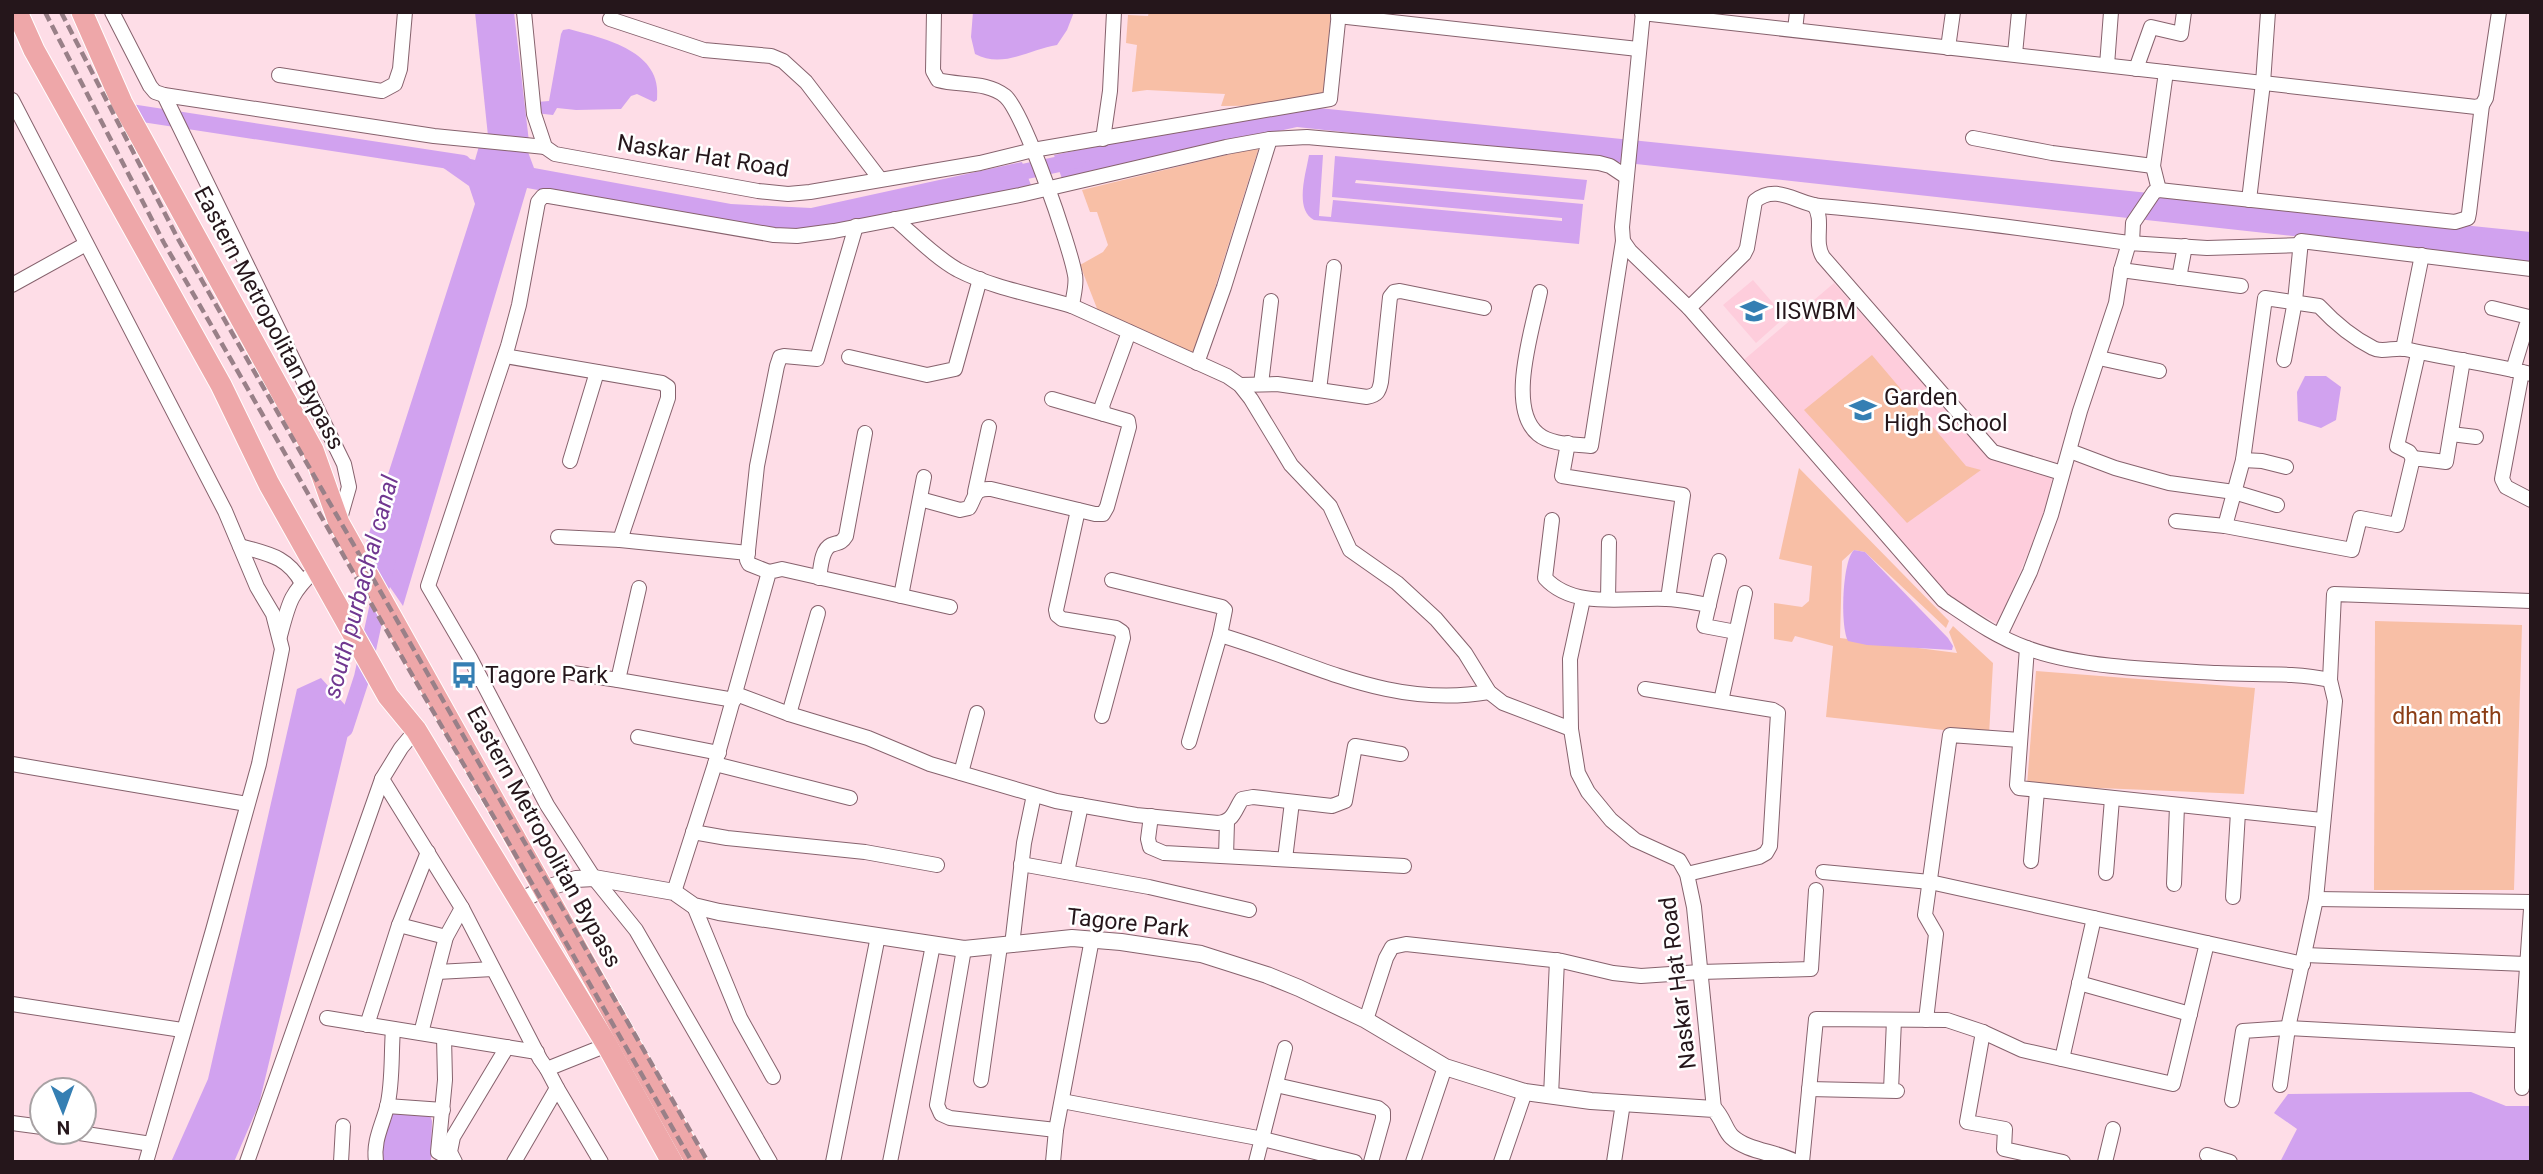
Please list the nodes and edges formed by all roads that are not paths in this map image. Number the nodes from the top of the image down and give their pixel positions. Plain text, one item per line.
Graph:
1 (17, 12) edge
2 (82, 12) edge
3 (112, 12) edge
4 (405, 12) edge
5 (524, 12) edge
6 (934, 12) edge
7 (1114, 12) edge
8 (1797, 12) edge
9 (1953, 12) edge
10 (2019, 12) edge
11 (2111, 12) edge
12 (2185, 12) edge
13 (2268, 12) edge
14 (2499, 12) edge
15 (1642, 13) edge
16 (1339, 14) edge
17 (1386, 16) edge
18 (1699, 16) edge
19 (610, 19) dead end
20 (1795, 30) junction
21 (1948, 48) junction
22 (1638, 49) junction
23 (2015, 54) junction
24 (2107, 65) junction
25 (2136, 69) junction
26 (2166, 72) junction
27 (279, 75) dead end
28 (2263, 83) junction
29 (164, 95) junction
30 (12, 100) edge
31 (2482, 104) junction
32 (1973, 138) dead end
33 (1103, 139) junction
34 (1269, 139) junction
35 (545, 147) junction
36 (1034, 154) junction
37 (2153, 166) junction
38 (1626, 171) junction
39 (880, 179) junction
40 (1046, 185) junction
41 (2156, 191) junction
42 (2249, 200) junction
43 (1814, 205) junction
44 (895, 219) junction
45 (856, 226) junction
46 (1623, 241) junction
47 (2131, 242) junction
48 (86, 244) junction
49 (2301, 245) junction
50 (2185, 246) junction
51 (2422, 255) junction
52 (1334, 267) dead end
53 (2531, 269) edge
54 (2121, 270) junction
55 (2179, 278) junction
56 (980, 279) junction
57 (12, 285) edge
58 (2241, 286) dead end
59 (1540, 292) dead end
60 (1271, 301) dead end
61 (2295, 301) junction
62 (1072, 306) junction
63 (1484, 308) dead end
64 (1689, 308) junction
65 (2492, 308) dead end
66 (1129, 332) junction
67 (2410, 351) junction
68 (505, 356) junction
69 (849, 357) dead end
70 (2099, 358) junction
71 (2284, 360) dead end
72 (2463, 360) junction
73 (1197, 363) junction
74 (2158, 371) dead end
75 (597, 372) junction
76 (2522, 372) edge
77 (1261, 384) junction
78 (1240, 385) junction
79 (1319, 390) junction
80 (1052, 399) dead end
81 (1104, 414) junction
82 (989, 427) dead end
83 (865, 433) dead end
84 (2452, 434) junction
85 (2476, 437) dead end
86 (1568, 443) junction
87 (2070, 451) junction
88 (2413, 458) junction
89 (2243, 460) junction
90 (570, 461) dead end
91 (2286, 467) dead end
92 (2062, 472) junction
93 (924, 477) dead end
94 (975, 492) junction
95 (2234, 492) junction
96 (920, 499) junction
97 (2531, 500) edge
98 (2277, 505) dead end
99 (1078, 510) junction
100 (1552, 520) dead end
101 (2176, 521) dead end
102 (339, 523) junction
103 (2225, 526) junction
104 (558, 537) dead end
105 (620, 540) junction
106 (1609, 542) dead end
107 (240, 546) junction
108 (748, 553) junction
109 (1719, 561) dead end
110 (769, 572) junction
111 (309, 576) junction
112 (819, 578) junction
113 (1112, 580) dead end
114 (639, 588) dead end
115 (1745, 593) dead end
116 (901, 596) junction
117 (1583, 598) junction
118 (1668, 598) junction
119 (1608, 599) junction
120 (2531, 601) edge
121 (1709, 605) junction
122 (950, 607) dead end
123 (818, 613) dead end
124 (1736, 632) junction
125 (1220, 635) junction
126 (2000, 635) junction
127 (280, 636) junction
128 (2027, 648) junction
129 (573, 673) dead end
130 (618, 680) junction
131 (2330, 680) junction
132 (1645, 688) dead end
133 (1489, 692) junction
134 (735, 697) junction
135 (1721, 701) junction
136 (977, 713) dead end
137 (789, 714) junction
138 (1101, 716) dead end
139 (1571, 729) junction
140 (416, 730) junction
141 (638, 737) dead end
142 (2021, 740) junction
143 (1189, 742) dead end
144 (1401, 754) dead end
145 (717, 759) junction
146 (12, 764) edge
147 (385, 772) junction
148 (961, 773) junction
149 (2037, 791) junction
150 (1034, 795) junction
151 (850, 798) dead end
152 (2112, 799) junction
153 (1292, 802) junction
154 (247, 804) junction
155 (1081, 806) junction
156 (2177, 806) junction
157 (2238, 812) junction
158 (1151, 816) junction
159 (2322, 820) junction
160 (1227, 822) junction
161 (693, 832) junction
162 (428, 852) junction
163 (1226, 856) junction
164 (1285, 859) junction
165 (2031, 860) dead end
166 (1021, 864) junction
167 (937, 865) dead end
168 (1404, 866) dead end
169 (1067, 872) junction
170 (1823, 872) dead end
171 (1687, 873) junction
172 (2106, 873) dead end
173 (594, 878) junction
174 (539, 883) junction
175 (1930, 883) junction
176 (2174, 884) dead end
177 (1816, 890) dead end
178 (674, 892) junction
179 (2233, 897) dead end
180 (2316, 899) junction
181 (520, 901) junction
182 (2531, 902) edge
183 (694, 906) junction
184 (462, 908) junction
185 (2531, 909) edge
186 (1249, 910) dead end
187 (2094, 918) junction
188 (399, 925) junction
189 (878, 936) junction
190 (446, 937) junction
191 (1093, 939) junction
192 (2207, 943) junction
193 (933, 945) junction
194 (1006, 946) junction
195 (964, 949) junction
196 (1557, 960) junction
197 (2304, 960) junction
198 (2526, 964) junction
199 (493, 969) junction
200 (437, 972) junction
201 (1700, 972) junction
202 (2080, 983) junction
203 (12, 1004) edge
204 (2190, 1014) junction
205 (327, 1018) dead end
206 (1366, 1020) junction
207 (1894, 1020) junction
208 (1926, 1020) junction
209 (367, 1025) junction
210 (2288, 1028) junction
211 (393, 1029) junction
212 (182, 1030) junction
213 (1983, 1032) junction
214 (421, 1033) junction
215 (444, 1037) junction
216 (2526, 1040) edge
217 (607, 1045) junction
218 (507, 1047) junction
219 (1285, 1048) dead end
220 (537, 1052) junction
221 (2062, 1059) junction
222 (1445, 1067) junction
223 (547, 1069) junction
224 (772, 1077) dead end
225 (981, 1080) dead end
226 (1276, 1085) junction
227 (2280, 1085) dead end
228 (557, 1088) junction
229 (2522, 1088) dead end
230 (1809, 1089) junction
231 (1525, 1092) junction
232 (1551, 1096) junction
233 (2232, 1100) dead end
234 (1062, 1101) junction
235 (1623, 1103) junction
236 (387, 1106) junction
237 (1714, 1109) junction
238 (443, 1110) junction
239 (343, 1126) dead end
240 (2113, 1129) dead end
241 (1056, 1130) junction
242 (98, 1136) edge
243 (1263, 1139) junction
244 (151, 1144) junction
245 (2207, 1155) dead end
246 (437, 1157) edge
247 (146, 1162) edge
248 (247, 1162) edge
249 (341, 1162) edge
250 (376, 1162) edge
251 (454, 1162) edge
252 (514, 1162) edge
253 (601, 1162) edge
254 (672, 1162) edge
255 (696, 1162) edge
256 (770, 1162) edge
257 (833, 1162) edge
258 (890, 1162) edge
259 (1053, 1162) edge
260 (1256, 1162) edge
261 (1352, 1162) edge
262 (1371, 1162) edge
263 (1413, 1162) edge
264 (1501, 1162) edge
265 (1614, 1162) edge
266 (1794, 1162) edge
267 (1802, 1162) edge
268 (2063, 1162) edge
269 (2105, 1162) edge
270 (2230, 1162) edge

1 - 111 main road
2 - 102 main road, Eastern Metropolitan Bypass
3 - 29 street
4 - 27 street
5 - 35 street
6 - 36 street
7 - 33 street
8 - 20 street
9 - 21 street
10 - 23 street
11 - 24 street
12 - 25 street
13 - 28 street
14 - 31 street
15 - 18 street
15 - 22 street
16 - 17 street
16 - 33 street, Naskar Hat Road
17 - 22 street
18 - 20 street
19 - 39 street
20 - 21 street
21 - 23 street
22 - 38 street
23 - 24 street
24 - 25 street
25 - 26 street
26 - 28 street
26 - 37 street
28 - 31 street
28 - 42 street
29 - 35 street, Naskar Hat Road
29 - 102 street
30 - 48 street
31 - 42 street
32 - 37 street
33 - 36 street, Naskar Hat Road
34 - 38 street
34 - 40 street
34 - 73 street
35 - 39 street, Naskar Hat Road
36 - 39 street, Naskar Hat Road
36 - 40 street
37 - 41 street
38 - 46 street
40 - 44 street
40 - 62 street
41 - 42 street
41 - 47 street
43 - 47 street
43 - 64 street
43 - 92 street
44 - 45 street
44 - 56 street
45 - 68 street
45 - 108 street
46 - 64 street
46 - 86 street
47 - 50 street
47 - 54 street
48 - 57 street
48 - 107 street
49 - 50 street
49 - 51 street
49 - 61 street
50 - 55 street
51 - 53 street
51 - 67 street
52 - 79 street
54 - 55 street
54 - 70 street
55 - 58 street
56 - 62 street
56 - 69 street
59 - 86 street
60 - 77 street
61 - 67 street
61 - 71 street
61 - 89 street
62 - 66 street
63 - 79 street
64 - 126 street
65 - 76 street
66 - 73 street
66 - 81 street
67 - 72 street
67 - 88 street
68 - 75 street
68 - 173 street
70 - 74 street
70 - 87 street
72 - 76 street
72 - 84 street
73 - 78 street
75 - 90 street
75 - 105 street
76 - 97 street
77 - 78 street
77 - 79 street
78 - 133 street
80 - 81 street
81 - 99 street
82 - 94 street
83 - 112 street
84 - 85 street
84 - 88 street
86 - 118 street
87 - 92 street
87 - 95 street
88 - 103 street
89 - 91 street
89 - 95 street
92 - 126 street
93 - 96 street
94 - 96 street
94 - 99 street
95 - 98 street
95 - 103 street
96 - 116 street
99 - 138 street
100 - 117 street
101 - 103 street
102 - 174 main road, Eastern Metropolitan Bypass
104 - 105 street
105 - 108 street
106 - 119 street
107 - 111 street
107 - 127 street
108 - 110 street
109 - 121 street
110 - 112 street
110 - 134 street
111 - 127 street
111 - 140 main road
112 - 116 street
113 - 125 street
114 - 130 street
115 - 124 street
116 - 122 street
117 - 119 street
117 - 139 street, Naskar Hat Road
118 - 119 street
118 - 121 street
120 - 131 street
121 - 124 street
123 - 137 street
124 - 135 street
125 - 133 street
125 - 143 street
126 - 128 street
127 - 154 street
128 - 131 street
128 - 142 street
129 - 130 street
130 - 134 street
131 - 159 street
132 - 135 street
133 - 139 street
134 - 137 street
134 - 145 street
135 - 171 street
136 - 148 street
137 - 148 street
139 - 171 street, Naskar Hat Road
140 - 147 street
140 - 181 main road
141 - 145 street
142 - 149 street
142 - 175 street
144 - 153 street
145 - 151 street
145 - 161 street
146 - 154 street
147 - 162 street
147 - 248 street
148 - 150 street
149 - 152 street
149 - 165 street
150 - 155 street
150 - 166 street
152 - 156 street
152 - 172 street
153 - 160 street
153 - 164 street
154 - 212 street
155 - 158 street
155 - 169 street
156 - 157 street
156 - 176 street
157 - 159 street
157 - 179 street
158 - 160 street
158 - 163 street
159 - 180 street
160 - 163 street
161 - 167 street
161 - 178 street
162 - 184 street
162 - 188 street
163 - 164 street
164 - 168 street
166 - 169 street
166 - 194 street
169 - 186 street
170 - 175 street
171 - 201 street, Naskar Hat Road
173 - 174 street, Tagore Park
173 - 178 street, Tagore Park
173 - 256 street
174 - 181 street, Tagore Park
174 - 255 main road, Eastern Metropolitan Bypass
175 - 187 street
175 - 208 street
177 - 201 street
178 - 183 street, Tagore Park
180 - 182 street
180 - 197 street
181 - 217 main road
183 - 189 street, Tagore Park
183 - 224 street
184 - 190 street
184 - 199 street
185 - 198 street
187 - 192 street
187 - 202 street
188 - 190 street
188 - 209 street
189 - 193 street, Tagore Park
189 - 257 street
190 - 200 street
191 - 194 street, Tagore Park
191 - 206 street, Tagore Park
191 - 234 street
192 - 197 street
192 - 204 street
193 - 195 street, Tagore Park
193 - 258 street
194 - 195 street, Tagore Park
194 - 225 street
195 - 241 street
196 - 201 street
196 - 206 street
196 - 232 street
197 - 198 street
197 - 210 street
198 - 216 street
199 - 200 street
199 - 220 street
200 - 214 street
201 - 237 street, Naskar Hat Road
202 - 204 street
202 - 221 street
203 - 212 street
204 - 221 street
205 - 209 street
206 - 222 street, Tagore Park
207 - 208 street
207 - 230 street
207 - 230 street
208 - 213 street
209 - 211 street
210 - 216 street
210 - 227 street
210 - 233 street
211 - 214 street
211 - 236 street
212 - 244 street
213 - 221 street
213 - 268 street
214 - 215 street
215 - 218 street
215 - 238 street
216 - 229 street
217 - 223 street
217 - 254 main road
218 - 220 street
218 - 251 street
219 - 226 street
220 - 223 street
222 - 231 street, Tagore Park
222 - 263 street
223 - 228 street
226 - 243 street
226 - 262 street
228 - 252 street
228 - 253 street
230 - 267 street
231 - 232 street, Tagore Park
231 - 264 street
232 - 235 street, Tagore Park
234 - 241 street
234 - 243 street
235 - 237 street, Tagore Park
235 - 265 street
236 - 238 street
236 - 250 street
237 - 266 street, Naskar Hat Road
238 - 246 street
239 - 249 street
240 - 269 street
241 - 259 street
242 - 244 street
243 - 260 street
243 - 261 street
244 - 247 street
245 - 270 street
246 - 251 street

